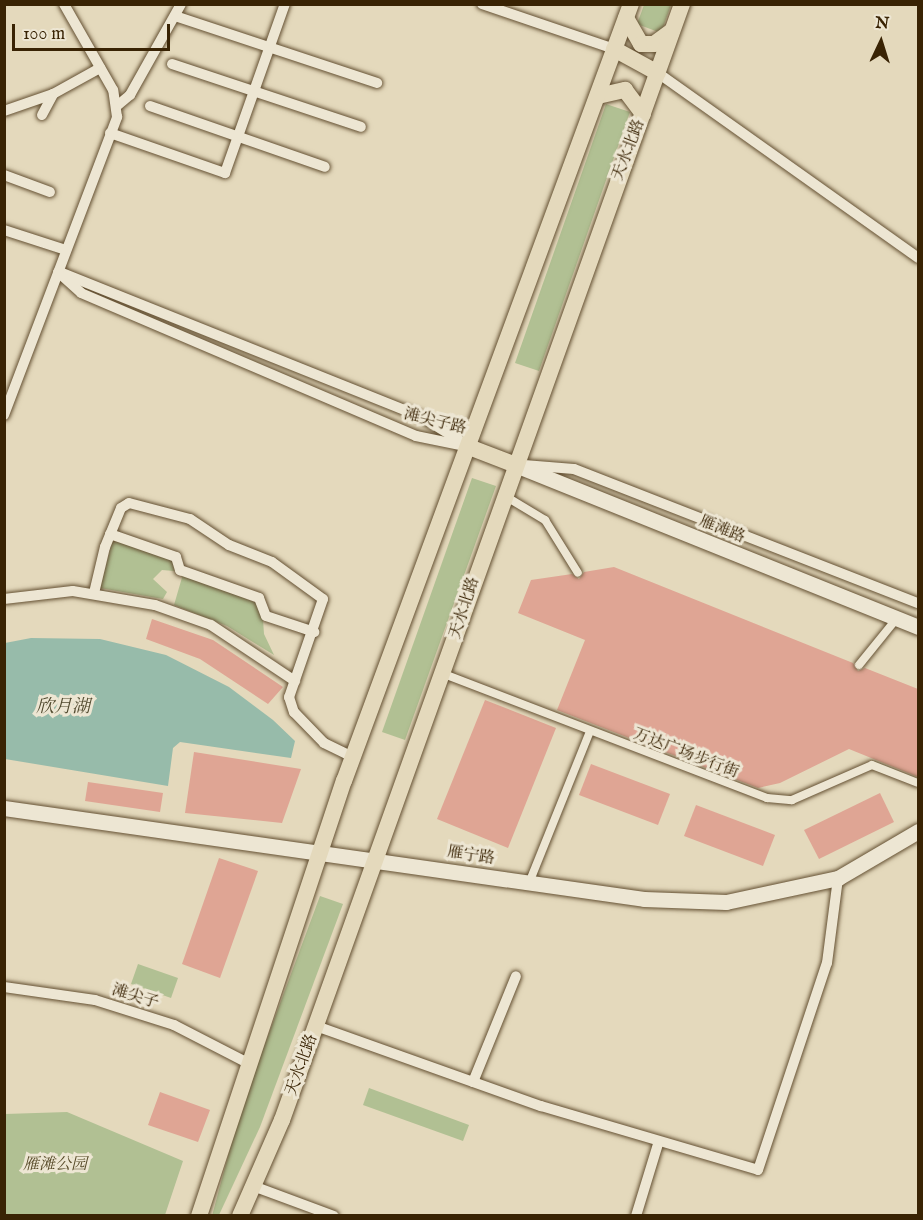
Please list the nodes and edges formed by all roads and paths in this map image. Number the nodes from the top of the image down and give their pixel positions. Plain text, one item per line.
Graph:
1 (64, 4) edge
2 (181, 4) edge
3 (285, 4) edge
4 (482, 4) edge
5 (682, 4) edge
6 (628, 11) edge
7 (174, 16) junction
8 (672, 31) junction
9 (269, 47) junction
10 (614, 49) junction
11 (172, 64) dead end
12 (100, 68) junction
13 (658, 73) junction
14 (377, 83) dead end
15 (254, 91) junction
16 (53, 94) junction
17 (598, 96) junction
18 (118, 105) junction
19 (150, 106) dead end
20 (4, 111) edge
21 (643, 114) junction
22 (42, 115) dead end
23 (362, 127) dead end
24 (110, 133) junction
25 (238, 136) junction
26 (325, 167) dead end
27 (4, 175) edge
28 (50, 192) dead end
29 (4, 230) edge
30 (66, 250) junction
31 (918, 258) edge
32 (58, 272) junction
33 (4, 415) edge
34 (470, 447) junction
35 (513, 464) junction
36 (502, 494) junction
37 (110, 534) junction
38 (578, 573) dead end
39 (94, 593) junction
40 (4, 599) edge
41 (918, 603) edge
42 (897, 618) junction
43 (918, 627) edge
44 (314, 632) junction
45 (859, 665) dead end
46 (444, 674) junction
47 (295, 681) junction
48 (590, 731) junction
49 (353, 757) junction
50 (918, 783) edge
51 (4, 808) edge
52 (918, 831) edge
53 (323, 850) junction
54 (376, 861) junction
55 (838, 878) junction
56 (529, 883) junction
57 (516, 976) dead end
58 (4, 987) edge
59 (316, 1026) junction
60 (248, 1064) junction
61 (473, 1082) junction
62 (659, 1141) junction
63 (253, 1186) junction
64 (242, 1212) edge
65 (199, 1215) edge
66 (334, 1215) edge
67 (636, 1215) edge

1 - 12 street
2 - 7 street
3 - 9 street
4 - 10 street
5 - 8 main road, 天水北路
6 - 8 main road
6 - 10 main road
7 - 9 street
7 - 18 street
8 - 13 main road, 天水北路
9 - 14 street
9 - 15 street
10 - 13 main road
10 - 17 main road
11 - 15 street
12 - 16 street
12 - 18 street
13 - 21 main road, 天水北路
13 - 31 street
15 - 23 street
15 - 25 street
16 - 20 street
16 - 22 street
17 - 21 main road
17 - 34 main road
18 - 24 street
19 - 25 street
21 - 35 main road, 天水北路
24 - 25 street
24 - 30 street
25 - 26 street
27 - 28 street
29 - 30 street
30 - 32 street
32 - 33 street
32 - 34 street, 滩尖子路
32 - 34 street, 滩尖子路
34 - 35 main road
34 - 49 main road
35 - 36 main road, 天水北路
35 - 41 street
35 - 42 main road, 雁滩路
36 - 38 street
36 - 46 main road, 天水北路
37 - 39 street
37 - 44 street
37 - 44 street
39 - 40 street
39 - 47 street
42 - 43 main road, 雁滩路
42 - 45 street
44 - 47 street
46 - 48 street, 万达广场步行街
46 - 54 main road, 天水北路
47 - 49 street
48 - 50 street, 万达广场步行街
48 - 56 street
49 - 53 main road
51 - 53 main road, 雁宁路
52 - 55 main road, 雁宁路
53 - 54 main road, 雁宁路
53 - 60 main road
54 - 56 main road, 雁宁路
54 - 59 main road, 天水北路
55 - 56 main road, 雁宁路
55 - 62 street
57 - 61 street
58 - 60 street, 滩尖子
59 - 61 street
59 - 63 main road, 天水北路
60 - 65 main road
61 - 62 street
62 - 67 street
63 - 64 main road, 天水北路
63 - 66 street

